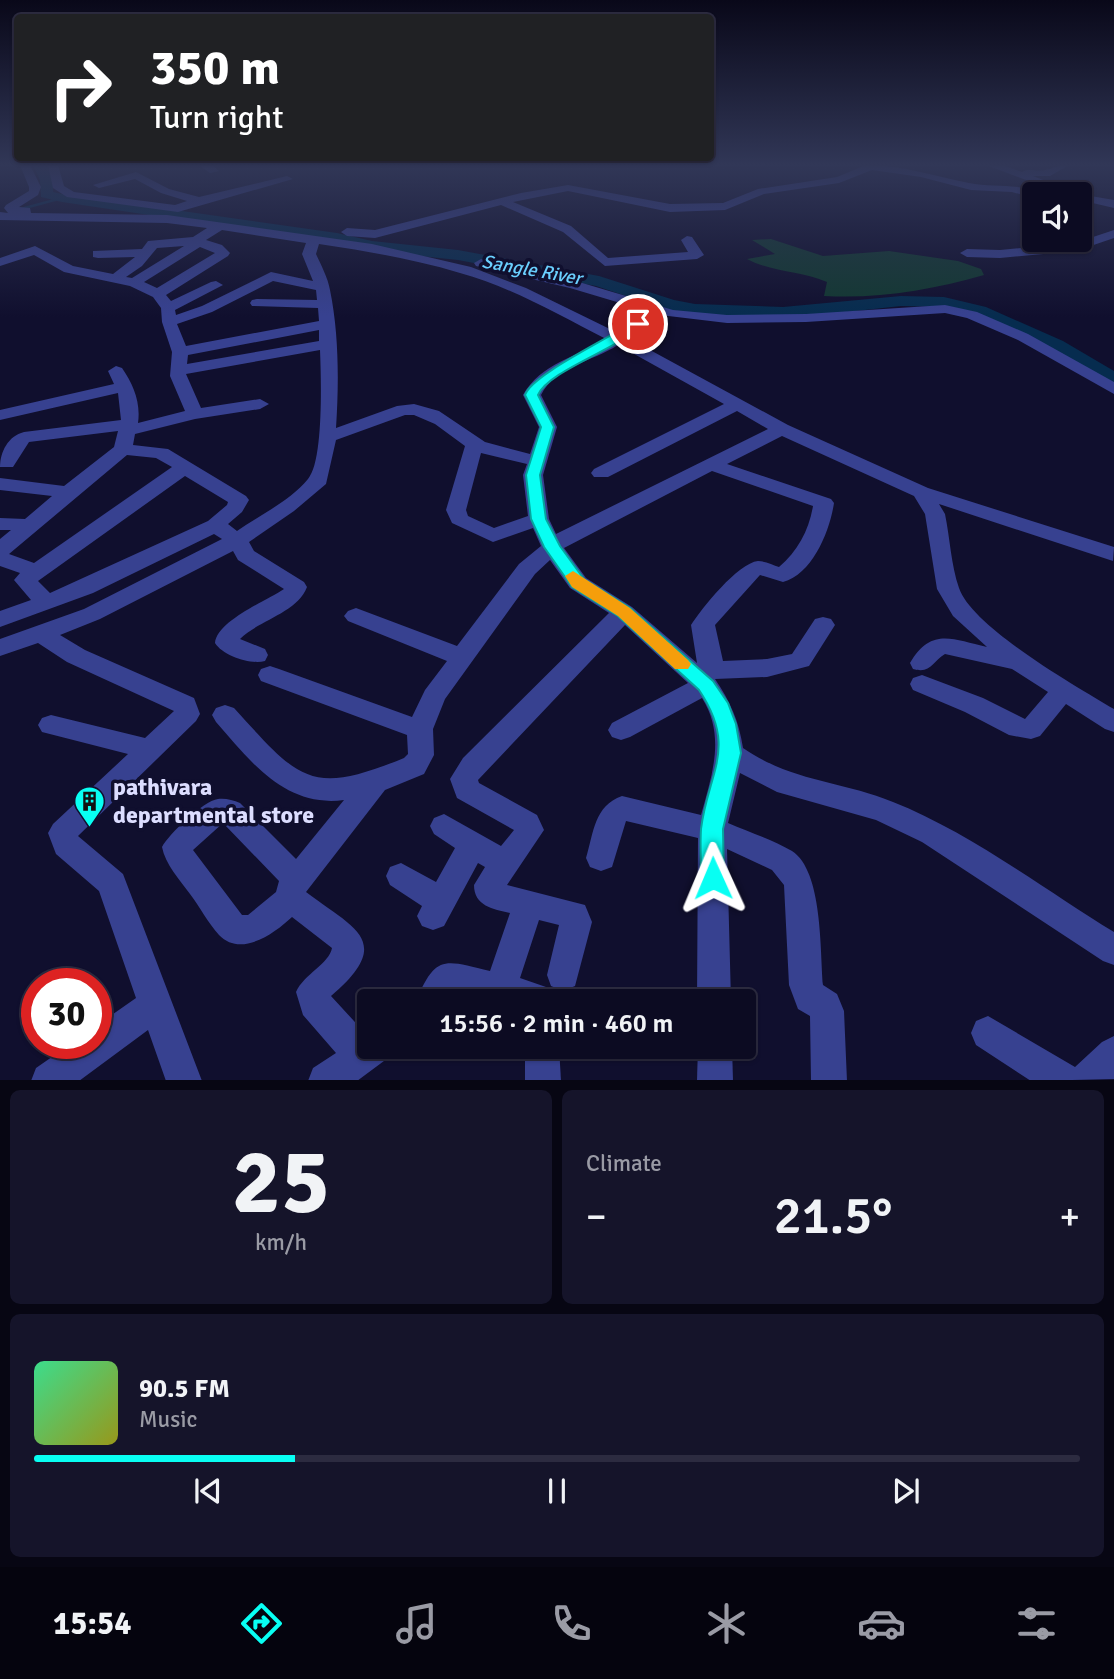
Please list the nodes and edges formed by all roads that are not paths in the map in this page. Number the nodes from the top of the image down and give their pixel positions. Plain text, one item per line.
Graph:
1 (143, 215) edge
2 (231, 215) edge
3 (446, 215) edge
4 (535, 215) edge
5 (0, 216) edge
6 (167, 219) junction
7 (220, 226) junction
8 (1114, 234) edge
9 (314, 239) junction
10 (687, 240) dead end
11 (197, 242) junction
12 (372, 248) junction
13 (145, 253) junction
14 (967, 253) dead end
15 (98, 254) dead end
16 (0, 262) edge
17 (125, 281) junction
18 (216, 285) dead end
19 (324, 295) junction
20 (257, 303) dead end
21 (290, 303) junction
22 (165, 308) junction
23 (657, 310) junction
24 (281, 333) junction
25 (326, 335) junction
26 (618, 339) junction
27 (179, 362) junction
28 (1113, 388) edge
29 (260, 404) dead end
30 (736, 405) junction
31 (195, 414) junction
32 (0, 415) edge
33 (782, 429) junction
34 (127, 434) junction
35 (327, 437) junction
36 (474, 445) junction
37 (537, 461) junction
38 (6, 463) dead end
39 (712, 464) junction
40 (186, 466) junction
41 (601, 473) dead end
42 (0, 484) edge
43 (69, 492) junction
44 (921, 492) junction
45 (539, 519) junction
46 (0, 524) edge
47 (33, 525) junction
48 (215, 525) junction
49 (237, 540) junction
50 (552, 547) junction
51 (0, 550) edge
52 (1113, 554) edge
53 (0, 558) edge
54 (35, 572) junction
55 (46, 603) junction
56 (624, 612) junction
57 (356, 617) dead end
58 (0, 619) edge
59 (823, 625) dead end
60 (41, 634) junction
61 (0, 648) edge
62 (461, 657) junction
63 (1019, 662) junction
64 (703, 676) junction
65 (1063, 691) junction
66 (225, 715) dead end
67 (1114, 722) edge
68 (51, 725) dead end
69 (420, 729) junction
70 (621, 730) dead end
71 (148, 750) junction
72 (731, 753) junction
73 (375, 782) junction
74 (444, 826) dead end
75 (712, 829) junction
76 (473, 844) junction
77 (601, 858) dead end
78 (505, 864) junction
79 (401, 876) dead end
80 (529, 903) junction
81 (1114, 950) edge
82 (563, 975) dead end
83 (437, 989) edge
84 (500, 989) joint
85 (714, 989) edge
86 (155, 1004) junction
87 (988, 1032) dead end
88 (1114, 1054) edge
89 (542, 1059) edge
90 (715, 1059) edge
91 (353, 1066) edge
92 (49, 1080) edge
93 (184, 1080) edge
94 (543, 1080) edge
95 (715, 1080) edge
96 (829, 1080) edge
97 (1064, 1080) edge
98 (1086, 1080) edge

1 - 6 street
2 - 3 street
4 - 10 street
5 - 6 street
6 - 7 street
7 - 9 street
7 - 11 street
8 - 14 street
9 - 12 street
9 - 19 street
11 - 13 street
11 - 17 street
11 - 22 street
12 - 23 street
12 - 26 street
13 - 15 street
13 - 17 street
16 - 17 street
17 - 22 street
18 - 22 street
19 - 21 street
19 - 22 street
19 - 25 street
20 - 21 street
21 - 24 street
22 - 27 street
23 - 26 street
23 - 28 street
24 - 25 street
24 - 27 street
25 - 27 street
25 - 35 street
26 - 30 street
26 - 37 street
27 - 31 street
29 - 31 street
30 - 33 street
30 - 41 street
31 - 34 street
32 - 34 street
33 - 39 street
33 - 44 street
34 - 38 street
34 - 40 street
34 - 43 street
35 - 36 street
35 - 49 street
36 - 37 street
36 - 45 street
37 - 45 street
39 - 50 street
39 - 64 street
40 - 48 street
40 - 54 street
42 - 43 street
43 - 47 street
44 - 52 street
44 - 63 street
45 - 50 street
46 - 47 street
47 - 51 street
48 - 49 street
48 - 55 street
49 - 60 street
49 - 69 street
50 - 56 street
50 - 62 street
53 - 54 street
54 - 55 street
55 - 58 street
56 - 64 street
56 - 78 street
57 - 62 street
59 - 64 street
60 - 61 street
60 - 71 street
62 - 69 street
63 - 65 street
63 - 65 street
64 - 70 street
64 - 72 street
65 - 67 street
66 - 73 street
68 - 71 street
69 - 73 street
71 - 86 street
72 - 75 street
72 - 81 street
73 - 91 street
74 - 76 street
75 - 77 street
75 - 85 street
75 - 96 street
76 - 78 street
76 - 79 street
78 - 80 street
80 - 82 street
80 - 84 street
83 - 84 street
86 - 92 street
86 - 93 street
87 - 97 street
88 - 98 street
89 - 94 street
90 - 95 street

